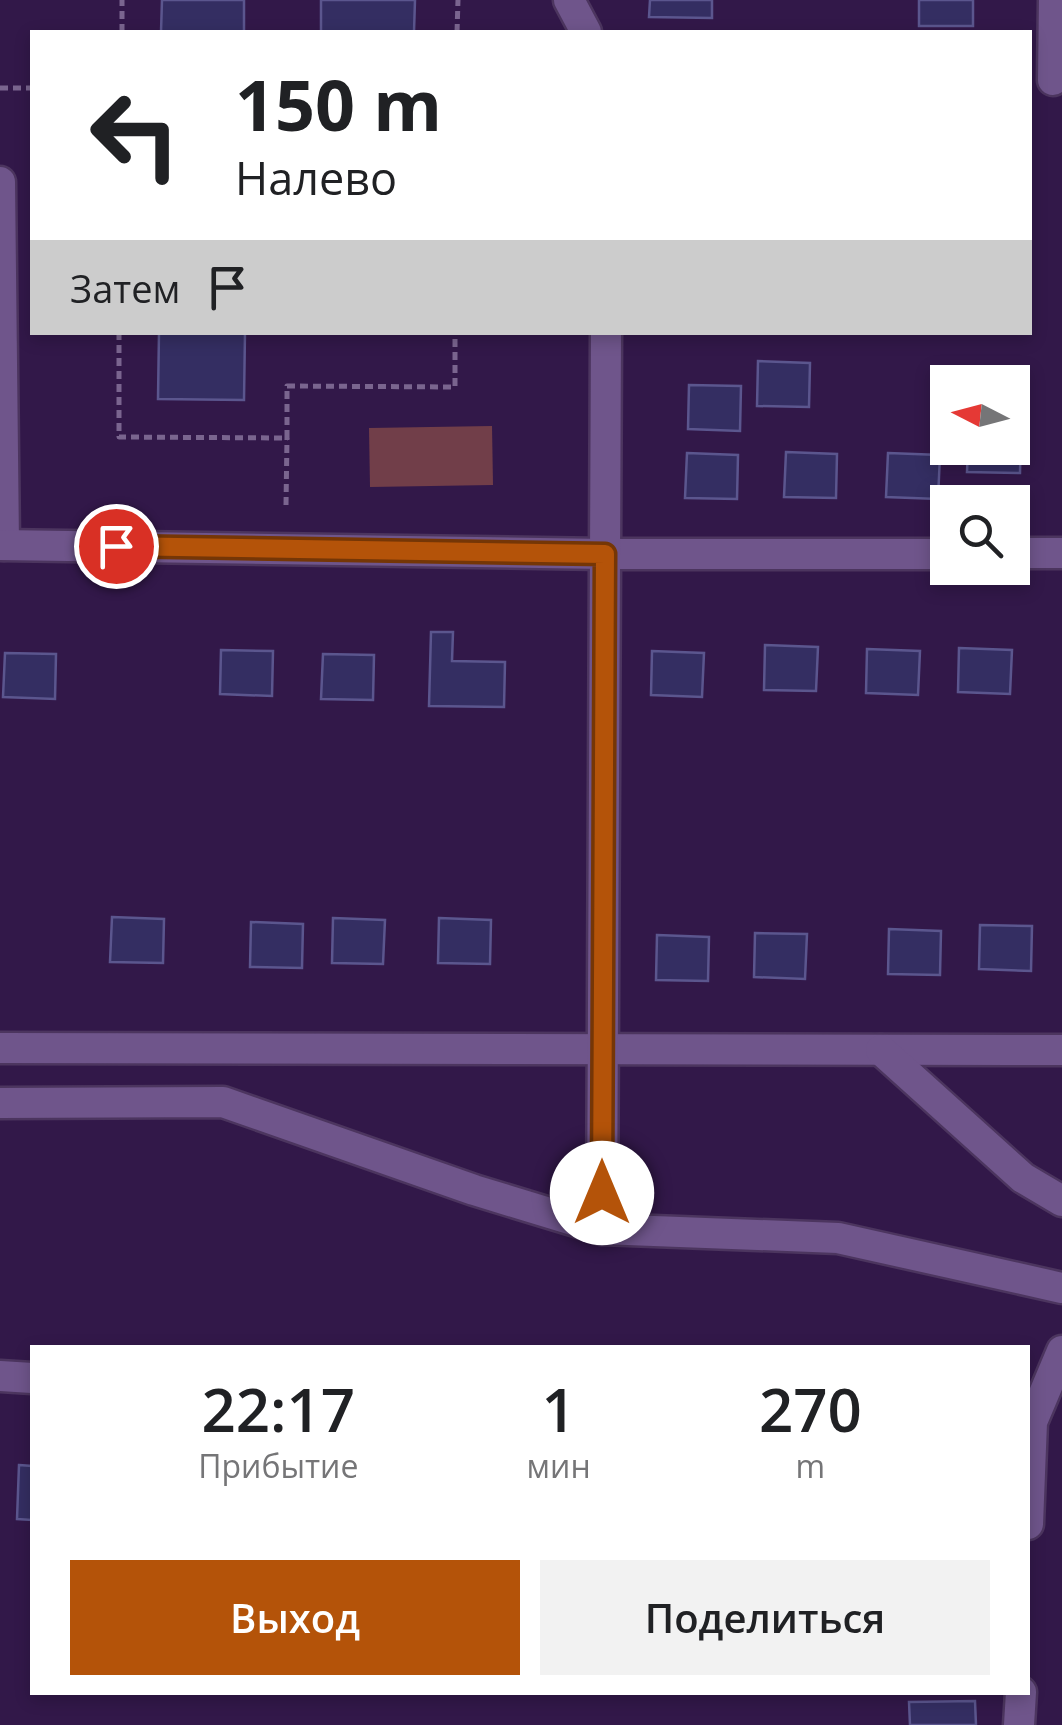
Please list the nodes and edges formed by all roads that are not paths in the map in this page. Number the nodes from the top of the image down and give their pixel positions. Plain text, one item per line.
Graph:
1 (569, 0) edge
2 (1054, 0) edge
3 (585, 30) edge
4 (1048, 80) edge
5 (0, 182) edge
6 (606, 335) edge
7 (2, 545) edge
8 (1062, 553) edge
9 (605, 554) junction
10 (930, 554) edge
11 (1030, 554) edge
12 (0, 1048) edge
13 (882, 1050) junction
14 (1062, 1050) edge
15 (602, 1052) junction
16 (0, 1104) edge
17 (1062, 1201) edge
18 (602, 1229) junction
19 (1062, 1288) edge
20 (1062, 1351) edge
21 (0, 1376) edge
22 (30, 1378) edge
23 (1030, 1422) edge
24 (1021, 1695) edge
25 (1019, 1725) edge

1 - 3 street
2 - 4 street
5 - 7 street
6 - 9 street
7 - 9 street
8 - 11 street
9 - 10 street
9 - 15 street
12 - 15 street
13 - 14 street
13 - 15 street
13 - 17 street
15 - 18 street
16 - 18 street
18 - 19 street
20 - 23 street
21 - 22 street
24 - 25 street

